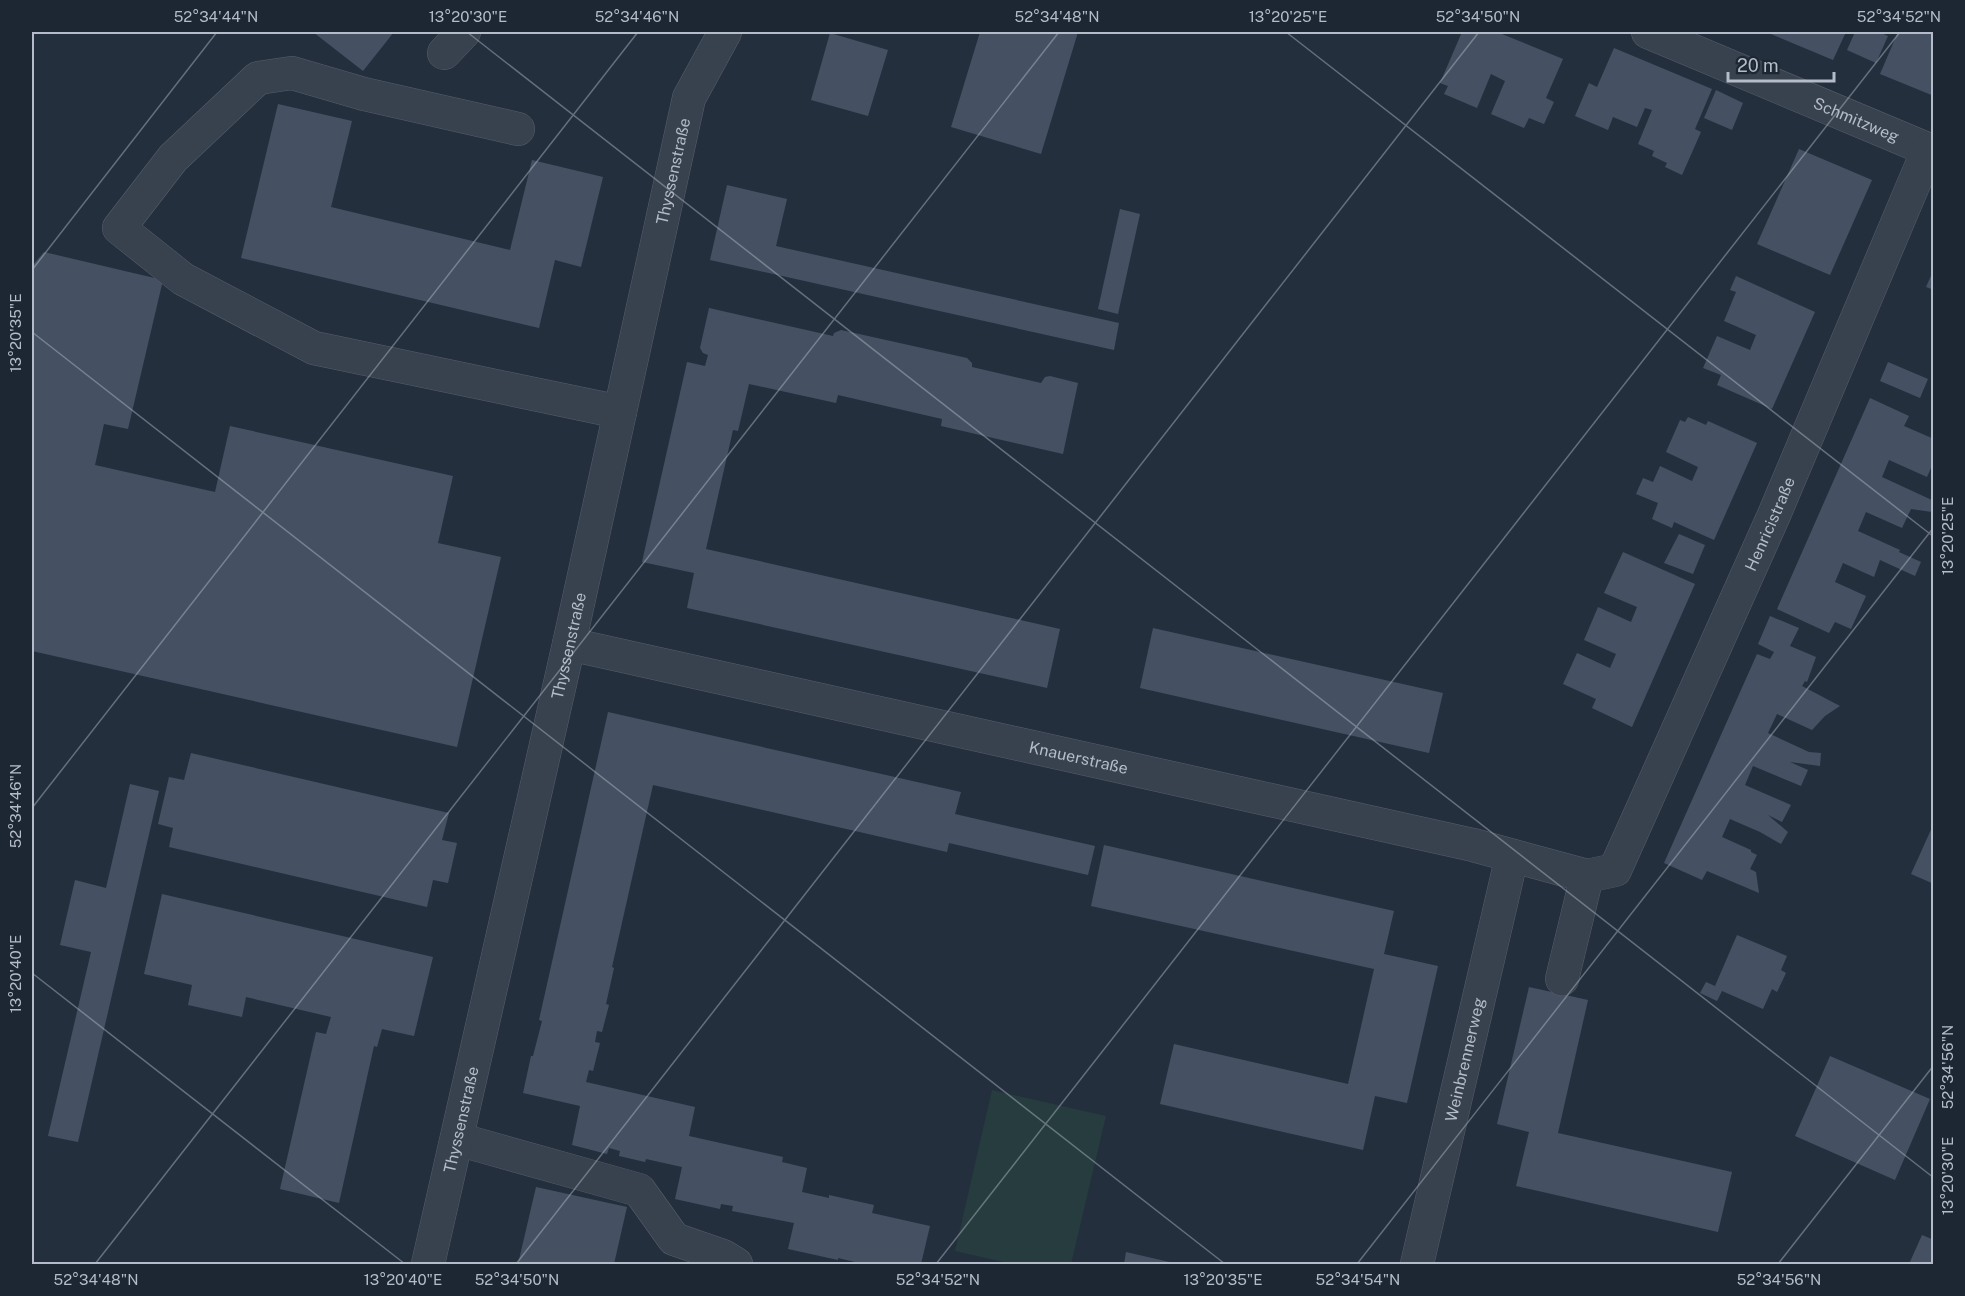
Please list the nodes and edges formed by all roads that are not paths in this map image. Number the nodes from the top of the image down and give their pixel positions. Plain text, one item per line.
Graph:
1 (725, 32) edge
2 (1648, 32) edge
3 (518, 129) dead end
4 (1931, 151) edge
5 (620, 412) junction
6 (569, 644) junction
7 (1512, 856) junction
8 (1601, 873) junction
9 (1562, 979) dead end
10 (457, 1138) junction
11 (428, 1264) edge
12 (736, 1264) edge
13 (1417, 1264) edge

1 - 5 street, Thyssenstraße
2 - 4 street, Schmitzweg
3 - 5 street
4 - 8 street, Henricistraße
5 - 6 street, Thyssenstraße
6 - 7 street, Knauerstraße
6 - 10 street, Thyssenstraße
7 - 8 street, Knauerstraße
7 - 13 street, Weinbrennerweg
8 - 9 street, Henricistraße
10 - 11 street, Thyssenstraße
10 - 12 street

